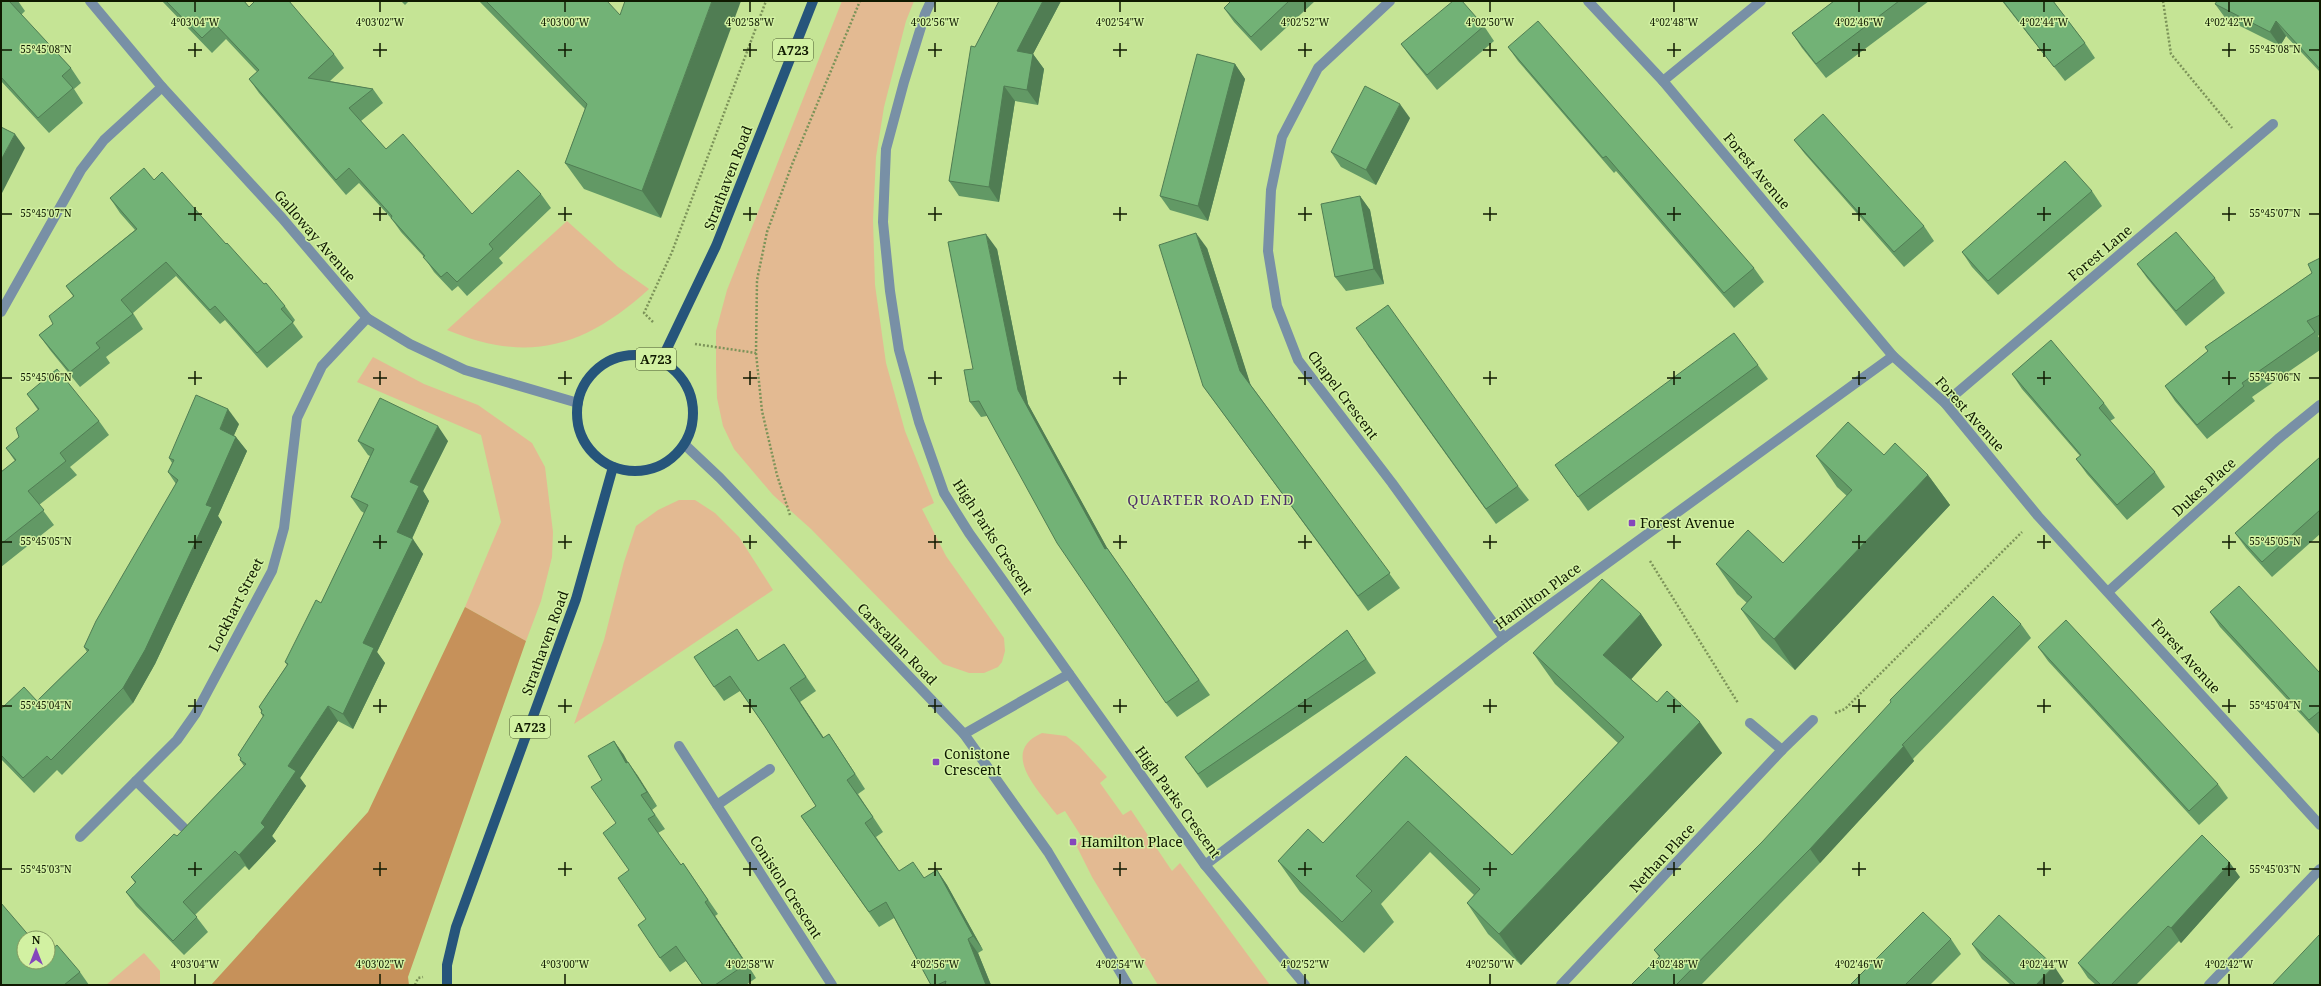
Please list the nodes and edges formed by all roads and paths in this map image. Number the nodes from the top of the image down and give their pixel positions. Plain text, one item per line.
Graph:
1 (90, 1) edge
2 (813, 1) edge
3 (860, 1) edge
4 (931, 1) edge
5 (1390, 1) edge
6 (1588, 1) edge
7 (1761, 1) edge
8 (2163, 1) edge
9 (1663, 81) junction
10 (162, 87) junction
11 (2273, 124) dead end
12 (2247, 146) junction
13 (1, 312) edge
14 (367, 318) junction
15 (1893, 356) junction
16 (661, 361) junction
17 (578, 403) junction
18 (1945, 404) junction
19 (2320, 405) edge
20 (684, 444) junction
21 (613, 467) junction
22 (2038, 516) junction
23 (791, 519) dead end
24 (1637, 540) junction
25 (2109, 591) junction
26 (1504, 638) junction
27 (1069, 674) junction
28 (1813, 720) joint
29 (1750, 723) joint
30 (964, 734) junction
31 (679, 746) dead end
32 (1782, 750) junction
33 (770, 769) dead end
34 (136, 781) junction
35 (717, 805) junction
36 (2320, 825) edge
37 (183, 827) edge
38 (80, 837) dead end
39 (1205, 865) junction
40 (2320, 870) edge
41 (447, 985) edge
42 (832, 985) edge
43 (1128, 985) edge
44 (1305, 985) edge
45 (1561, 985) edge
46 (2209, 985) edge

1 - 10 street, Galloway Avenue
2 - 16 main road, Strathaven Road / A723
3 - 23 path
4 - 27 street, High Parks Crescent
5 - 26 street, Chapel Crescent
6 - 9 street, Forest Avenue
7 - 9 street
8 - 12 path
9 - 15 street, Forest Avenue
10 - 13 street
10 - 14 street, Galloway Avenue
11 - 12 street, Forest Lane
12 - 18 street, Forest Lane
14 - 17 street, Galloway Avenue
14 - 34 street, Lockhart Street
15 - 18 street, Forest Avenue
15 - 24 street, Hamilton Place
16 - 17 main road, A723
16 - 20 main road, A723
17 - 21 main road, A723
18 - 22 street, Forest Avenue
19 - 25 street, Dukes Place
20 - 21 main road, A723
20 - 30 street, Carscallan Road
21 - 41 main road, Strathaven Road / A723
22 - 25 street, Forest Avenue
22 - 28 path
24 - 26 street, Hamilton Place
24 - 29 path
25 - 36 street, Forest Avenue
26 - 39 street, Hamilton Place
27 - 30 street
27 - 39 street, High Parks Crescent
28 - 32 street, Nethan Place
29 - 32 street
30 - 43 street, Carscallan Road
31 - 35 street, Coniston Crescent
32 - 45 street, Nethan Place
33 - 35 street
34 - 37 street
34 - 38 street, Lockhart Street
35 - 42 street, Coniston Crescent
39 - 44 street, High Parks Crescent
40 - 46 street

